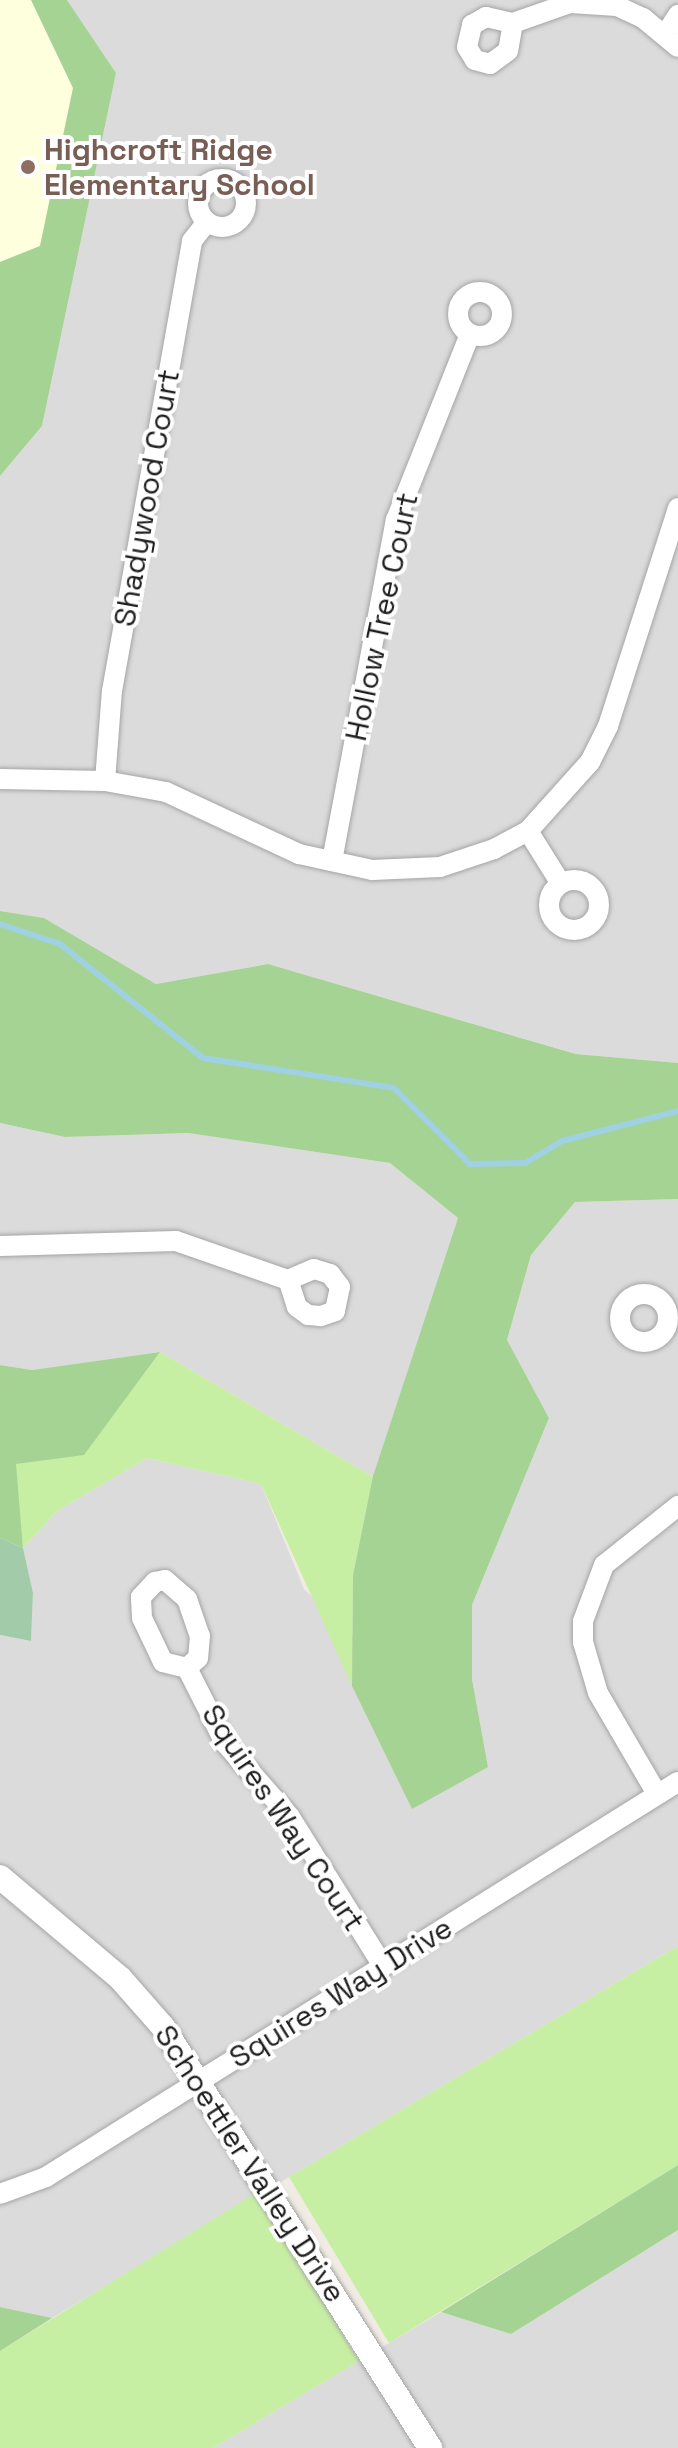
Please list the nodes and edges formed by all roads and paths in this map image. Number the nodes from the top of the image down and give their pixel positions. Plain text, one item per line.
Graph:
1 (620, 3) edge
2 (678, 15) edge
3 (513, 23) dead end
4 (672, 41) edge
5 (207, 222) dead end
6 (470, 334) dead end
7 (678, 508) edge
8 (0, 779) edge
9 (105, 781) junction
10 (528, 831) junction
11 (332, 861) junction
12 (560, 882) dead end
13 (0, 1246) edge
14 (288, 1280) dead end
15 (678, 1506) edge
16 (187, 1668) dead end
17 (678, 1782) edge
18 (657, 1794) junction
19 (0, 1877) edge
20 (383, 1966) junction
21 (202, 2082) junction
22 (0, 2194) edge
23 (430, 2448) edge

1 - 3 street
1 - 4 street
2 - 4 street
5 - 9 street, Shadywood Court
6 - 11 street, Hollow Tree Court
7 - 10 street
8 - 9 street
9 - 11 street
10 - 11 street
10 - 12 street
13 - 14 street
15 - 18 street
16 - 20 street, Squires Way Court
17 - 18 street, Squires Way Drive
18 - 20 street, Squires Way Drive
19 - 21 street, Schoettler Valley Drive
20 - 21 street, Squires Way Drive
21 - 22 street, Squires Way Drive
21 - 23 street, Schoettler Valley Drive

